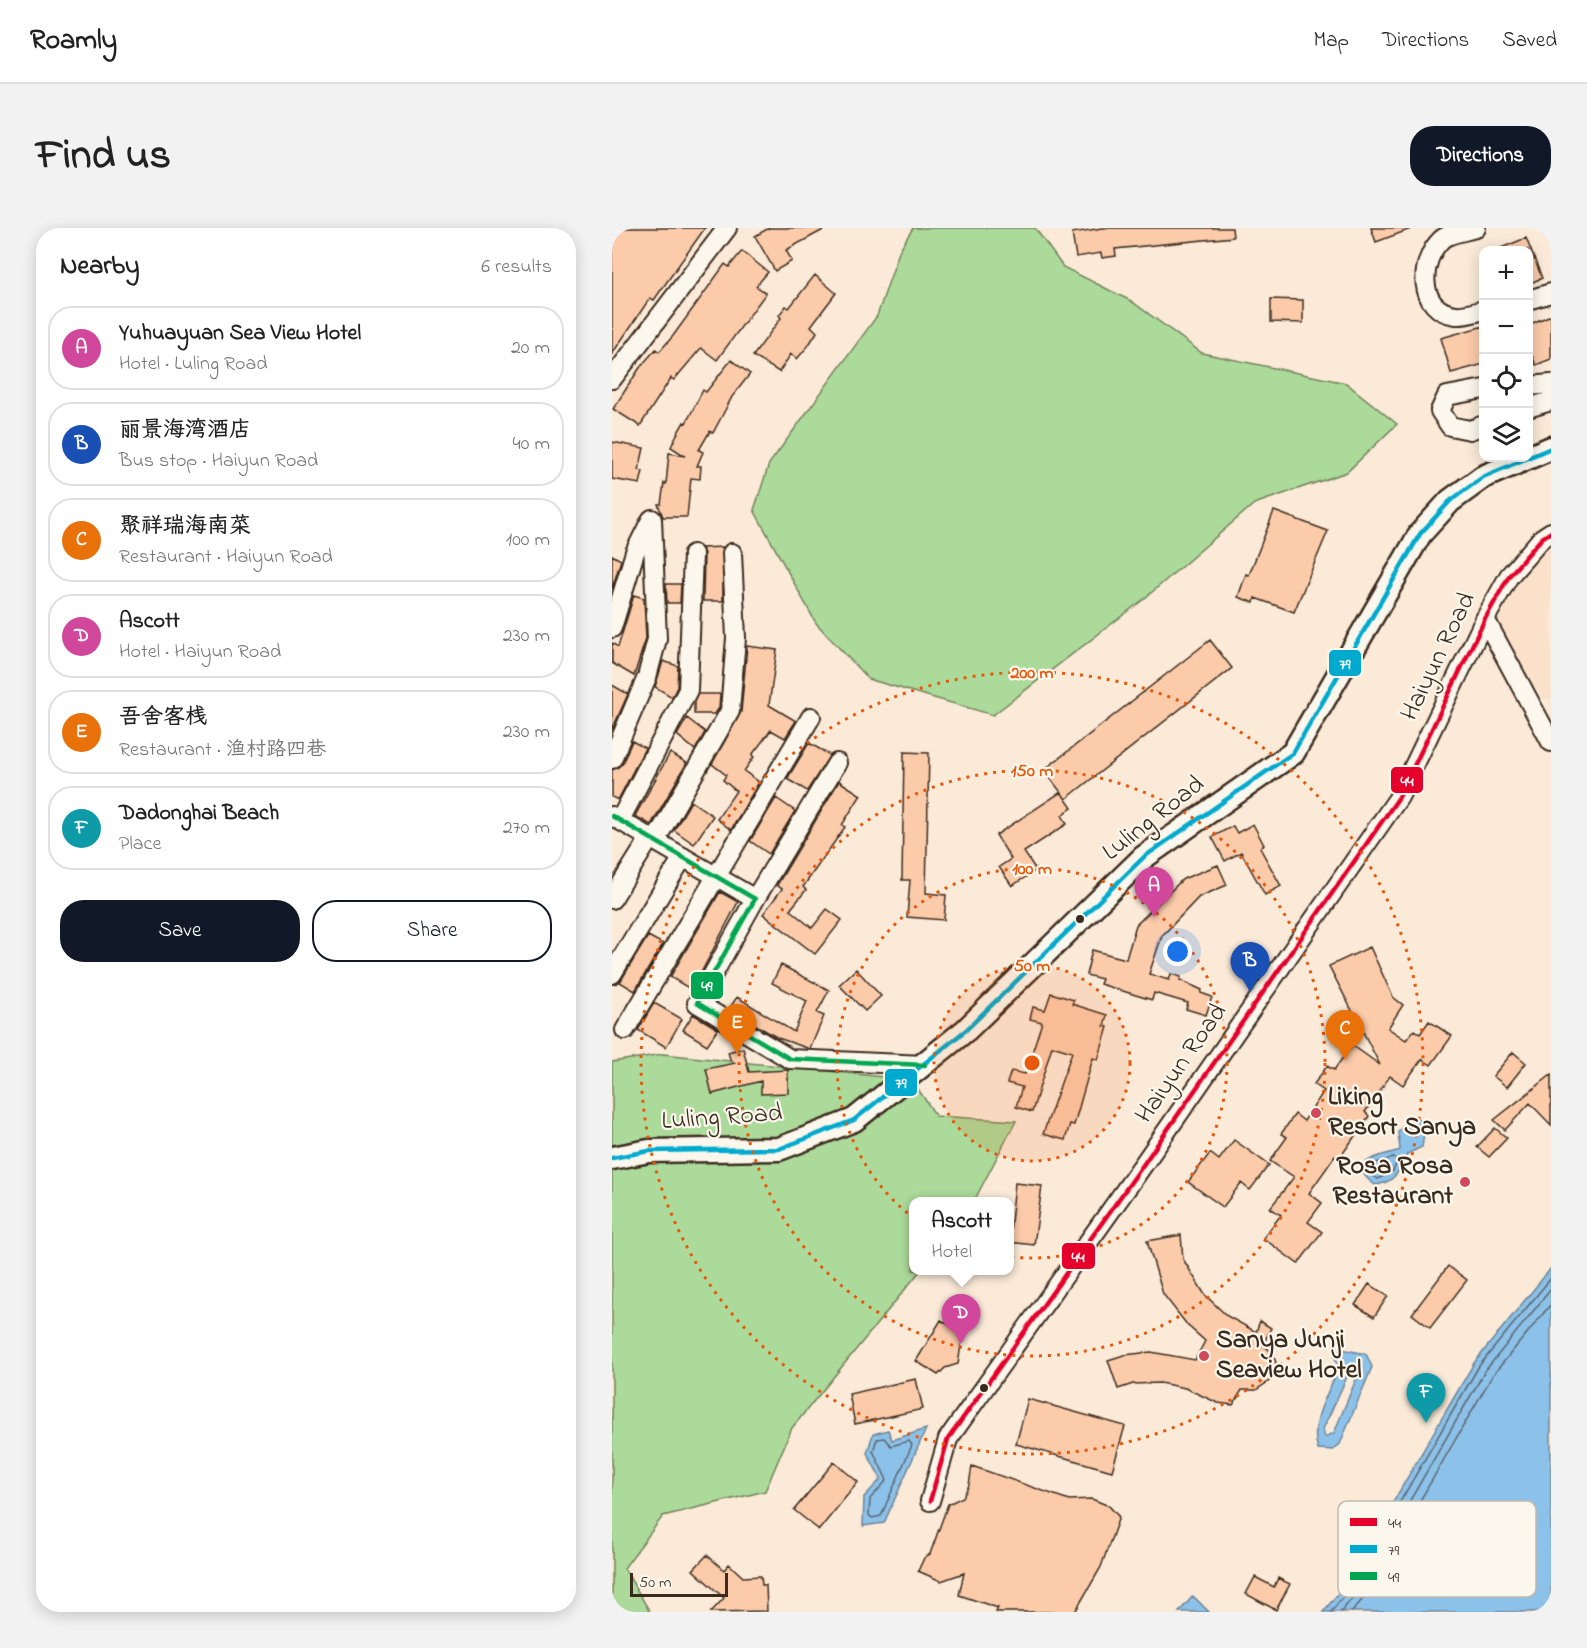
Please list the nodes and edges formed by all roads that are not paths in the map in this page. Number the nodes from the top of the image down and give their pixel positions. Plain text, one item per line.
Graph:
1 (727, 228) edge
2 (1476, 228) edge
3 (1551, 293) edge
4 (1533, 298) edge
5 (1479, 311) edge
6 (612, 379) edge
7 (1551, 384) edge
8 (1533, 386) edge
9 (1479, 390) edge
10 (1551, 401) edge
11 (1533, 406) edge
12 (1479, 427) edge
13 (1551, 448) edge
14 (1551, 532) edge
15 (732, 553) dead end
16 (693, 554) dead end
17 (1485, 619) junction
18 (612, 628) edge
19 (811, 717) dead end
20 (1551, 742) edge
21 (612, 759) edge
22 (837, 763) dead end
23 (614, 818) edge
24 (653, 839) junction
25 (683, 857) junction
26 (718, 877) junction
27 (755, 898) junction
28 (612, 899) edge
29 (612, 974) edge
30 (625, 1030) dead end
31 (925, 1065) junction
32 (612, 1158) edge
33 (930, 1501) dead end

1 - 6 street
2 - 5 street
3 - 4 street
7 - 8 street
9 - 12 street
10 - 11 street
13 - 31 main road, Luling Road
14 - 17 street, Haiyun Road
15 - 24 street
16 - 23 street
17 - 20 street
17 - 33 street, Haiyun Road
18 - 21 street
19 - 26 street
22 - 27 street
23 - 24 street
24 - 25 street
24 - 28 street
25 - 26 street
25 - 29 street
26 - 27 street
26 - 30 street
27 - 31 street
31 - 32 main road, Luling Road

